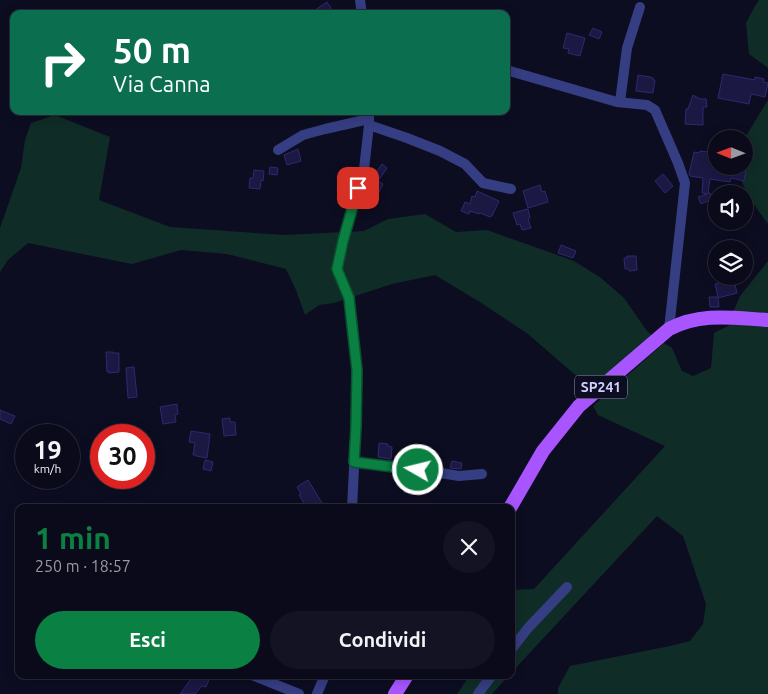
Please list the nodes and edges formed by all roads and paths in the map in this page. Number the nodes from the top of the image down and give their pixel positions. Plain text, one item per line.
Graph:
1 (640, 7) dead end
2 (510, 71) edge
3 (620, 102) junction
4 (369, 118) edge
5 (278, 150) dead end
6 (511, 189) dead end
7 (768, 320) edge
8 (669, 329) junction
9 (354, 462) junction
10 (482, 474) dead end
11 (352, 504) edge
12 (512, 504) edge
13 (566, 587) dead end
14 (515, 645) edge
15 (262, 679) edge
16 (324, 679) edge
17 (404, 679) edge
18 (489, 679) edge
19 (299, 694) edge
20 (318, 694) edge
21 (395, 694) edge
22 (478, 694) edge

1 - 3 street
2 - 3 street
3 - 8 street
4 - 5 street
4 - 6 street
4 - 9 street
7 - 8 main road, SP241
8 - 12 main road, SP241
9 - 10 street
9 - 11 street
13 - 14 street
15 - 19 street
16 - 20 street
17 - 21 main road
18 - 22 street

